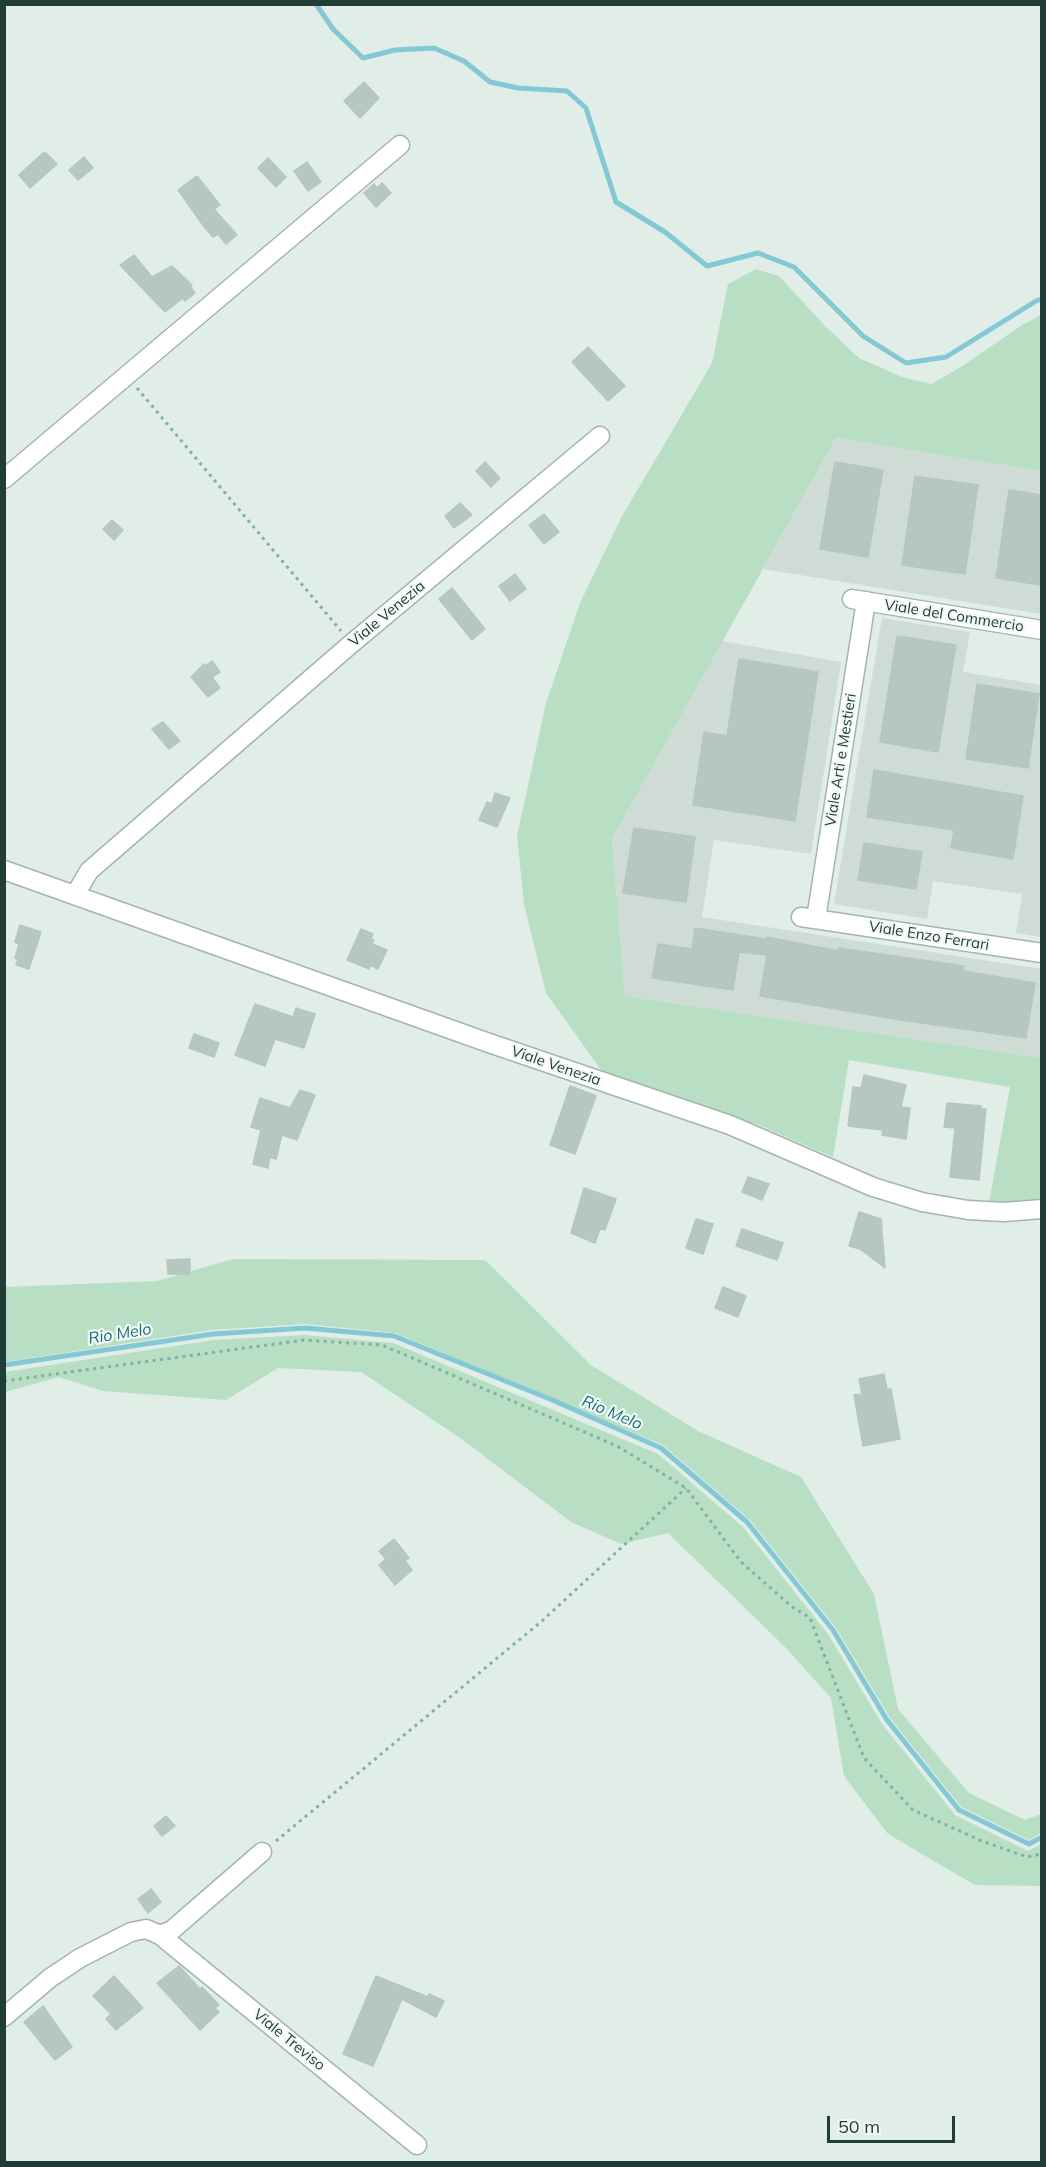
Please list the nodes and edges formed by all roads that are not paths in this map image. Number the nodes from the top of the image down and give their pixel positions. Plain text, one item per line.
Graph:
1 (400, 145) dead end
2 (600, 436) dead end
3 (4, 479) edge
4 (859, 600) joint
5 (1041, 630) edge
6 (4, 870) edge
7 (75, 895) junction
8 (809, 918) joint
9 (1041, 953) edge
10 (1041, 1209) edge
11 (262, 1852) road end
12 (160, 1935) junction
13 (4, 2017) edge
14 (417, 2145) dead end

1 - 3 street
2 - 7 street, Viale Venezia
4 - 5 street, Viale del Commercio
4 - 8 street, Viale Arti e Mestieri
6 - 7 street, Viale Venezia
7 - 10 street, Viale Venezia
8 - 9 street, Viale Enzo Ferrari
11 - 12 street
12 - 13 street
12 - 14 street, Viale Treviso

